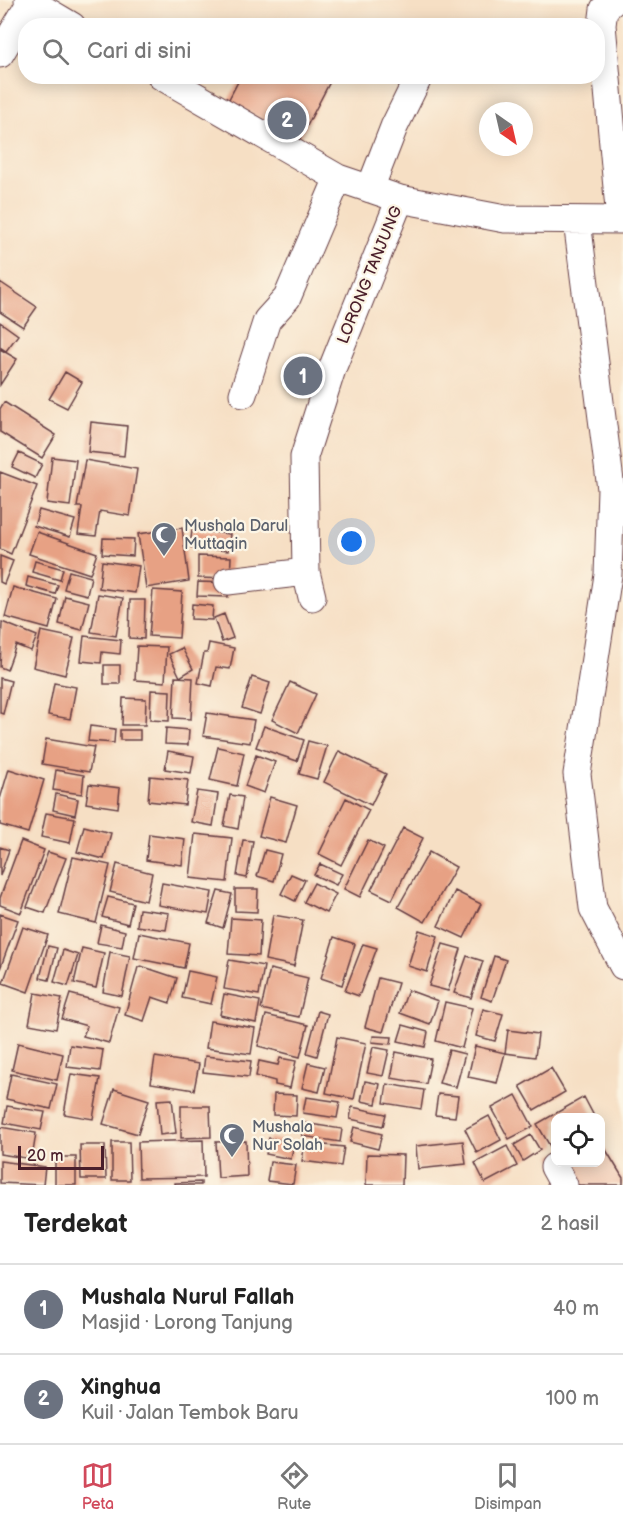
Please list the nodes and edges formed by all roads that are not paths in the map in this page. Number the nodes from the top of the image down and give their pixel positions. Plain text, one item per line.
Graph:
1 (615, 0) edge
2 (30, 1) edge
3 (20, 18) edge
4 (59, 18) edge
5 (603, 18) edge
6 (18, 22) edge
7 (0, 54) edge
8 (605, 55) edge
9 (175, 84) edge
10 (415, 84) edge
11 (338, 178) junction
12 (370, 189) junction
13 (400, 199) junction
14 (622, 220) edge
15 (577, 221) junction
16 (243, 394) dead end
17 (228, 581) dead end
18 (623, 966) edge

1 - 5 street
2 - 3 street
2 - 4 street
6 - 7 street
8 - 14 street
9 - 11 street
10 - 12 street
11 - 12 street
11 - 16 street
12 - 13 street
13 - 15 street
13 - 17 street, LORONG TANJUNG
14 - 15 street
15 - 18 street

